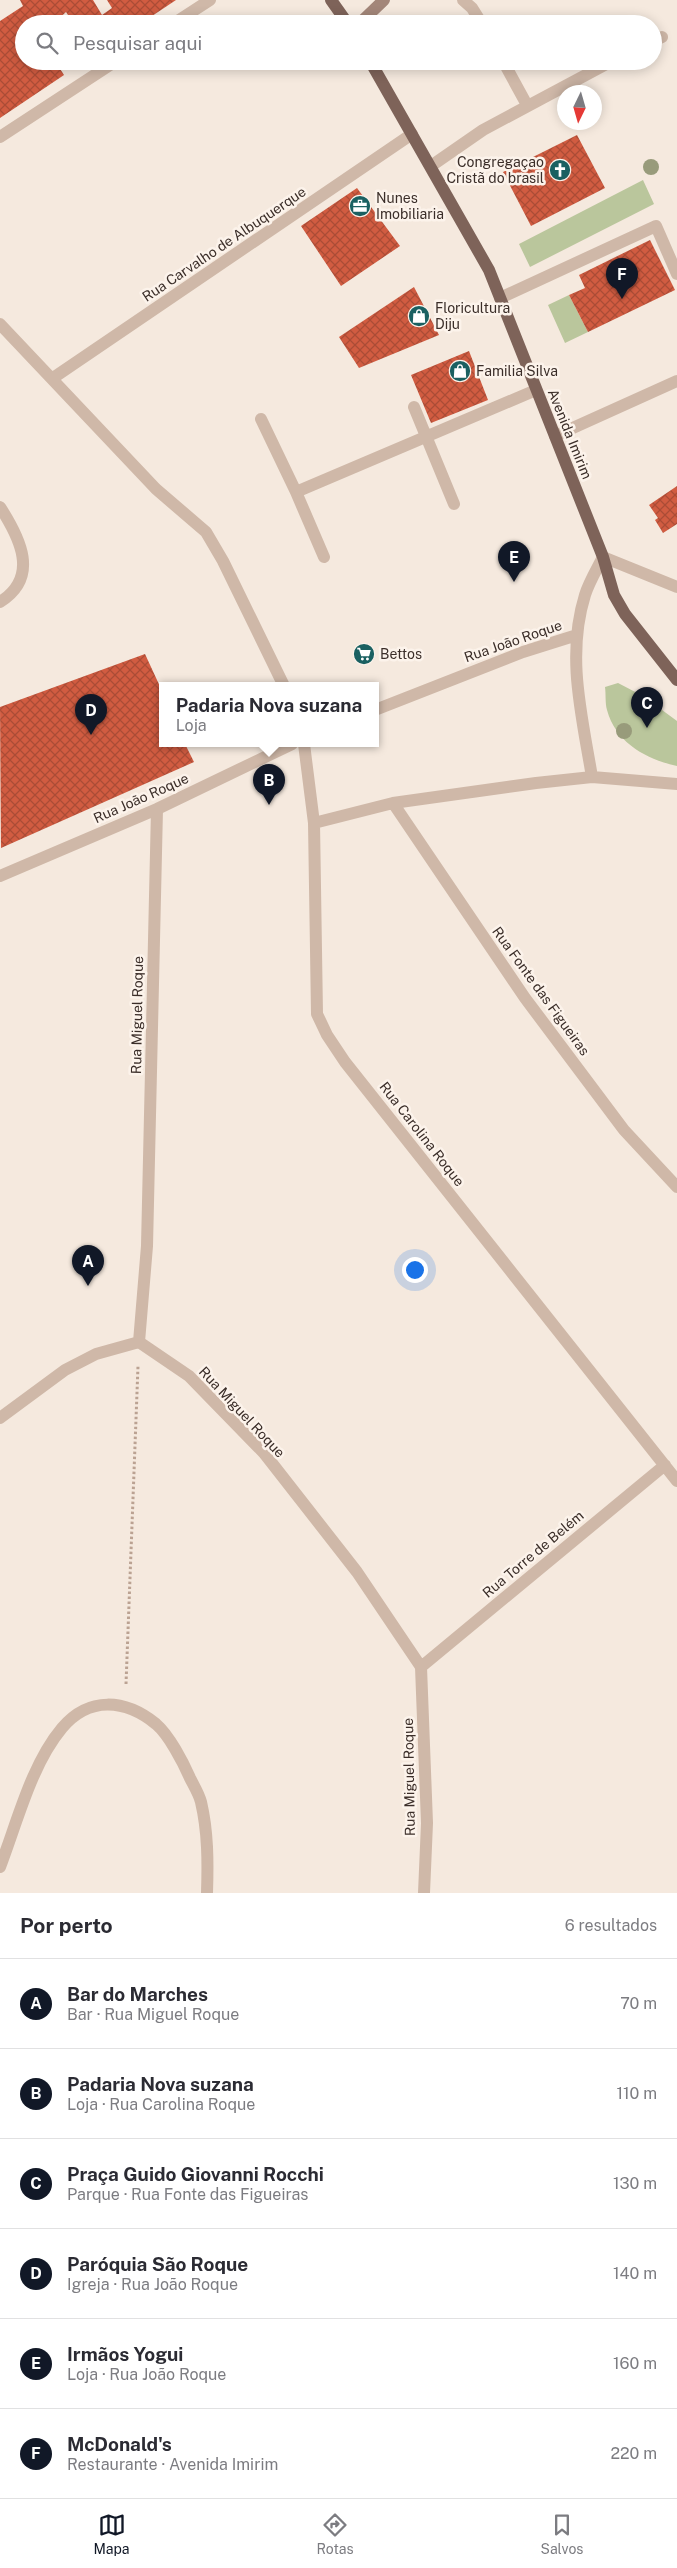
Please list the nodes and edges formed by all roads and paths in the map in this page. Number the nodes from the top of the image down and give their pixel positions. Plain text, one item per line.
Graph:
1 (210, 0) edge
2 (331, 0) edge
3 (384, 0) edge
4 (463, 0) edge
5 (187, 15) edge
6 (342, 15) edge
7 (368, 15) edge
8 (476, 15) edge
9 (102, 70) edge
10 (375, 70) edge
11 (508, 70) edge
12 (595, 70) edge
13 (527, 105) junction
14 (412, 134) junction
15 (0, 137) edge
16 (431, 166) junction
17 (677, 274) edge
18 (500, 298) junction
19 (0, 324) edge
20 (52, 378) junction
21 (677, 381) edge
22 (536, 390) junction
23 (414, 407) dead end
24 (261, 418) dead end
25 (555, 436) junction
26 (426, 437) junction
27 (296, 492) junction
28 (454, 504) dead end
29 (0, 507) edge
30 (324, 557) dead end
31 (603, 557) junction
32 (677, 587) edge
33 (0, 602) edge
34 (577, 635) junction
35 (677, 680) edge
36 (282, 682) edge
37 (379, 708) edge
38 (286, 747) edge
39 (304, 747) edge
40 (592, 777) junction
41 (677, 784) edge
42 (393, 803) junction
43 (157, 809) junction
44 (314, 823) junction
45 (0, 876) edge
46 (677, 1187) edge
47 (139, 1342) junction
48 (0, 1418) edge
49 (665, 1465) junction
50 (677, 1481) edge
51 (421, 1666) junction
52 (125, 1705) junction
53 (0, 1867) edge
54 (207, 1893) edge
55 (424, 1893) edge

1 - 5 street
2 - 6 main road
3 - 7 street
4 - 8 street
9 - 15 street
10 - 14 main road, Avenida Imirim
11 - 13 street
12 - 13 street
13 - 16 street
14 - 16 main road, Avenida Imirim
14 - 20 street, Rua Carvalho de Albuquerque
16 - 18 main road, Avenida Imirim
17 - 18 street
18 - 22 main road, Avenida Imirim
19 - 20 street
20 - 36 street
21 - 25 street
22 - 25 main road, Avenida Imirim
22 - 26 street
23 - 26 street
24 - 27 street
25 - 31 main road, Avenida Imirim
26 - 27 street
26 - 28 street
27 - 30 street
29 - 33 street
31 - 32 street
31 - 34 street
31 - 35 main road, Avenida Imirim
34 - 37 street, Rua João Roque
34 - 40 street
38 - 43 street, Rua João Roque
39 - 44 street, Rua Carolina Roque
40 - 41 street
40 - 42 street
42 - 44 street
42 - 46 street, Rua Fonte das Figueiras
43 - 45 street, Rua João Roque
43 - 47 street, Rua Miguel Roque
44 - 49 street, Rua Carolina Roque
47 - 48 street
47 - 51 street, Rua Miguel Roque
47 - 52 path
49 - 50 street, Rua Carolina Roque
49 - 51 street, Rua Torre de Belém
51 - 55 street, Rua Miguel Roque
52 - 53 street
52 - 54 street

